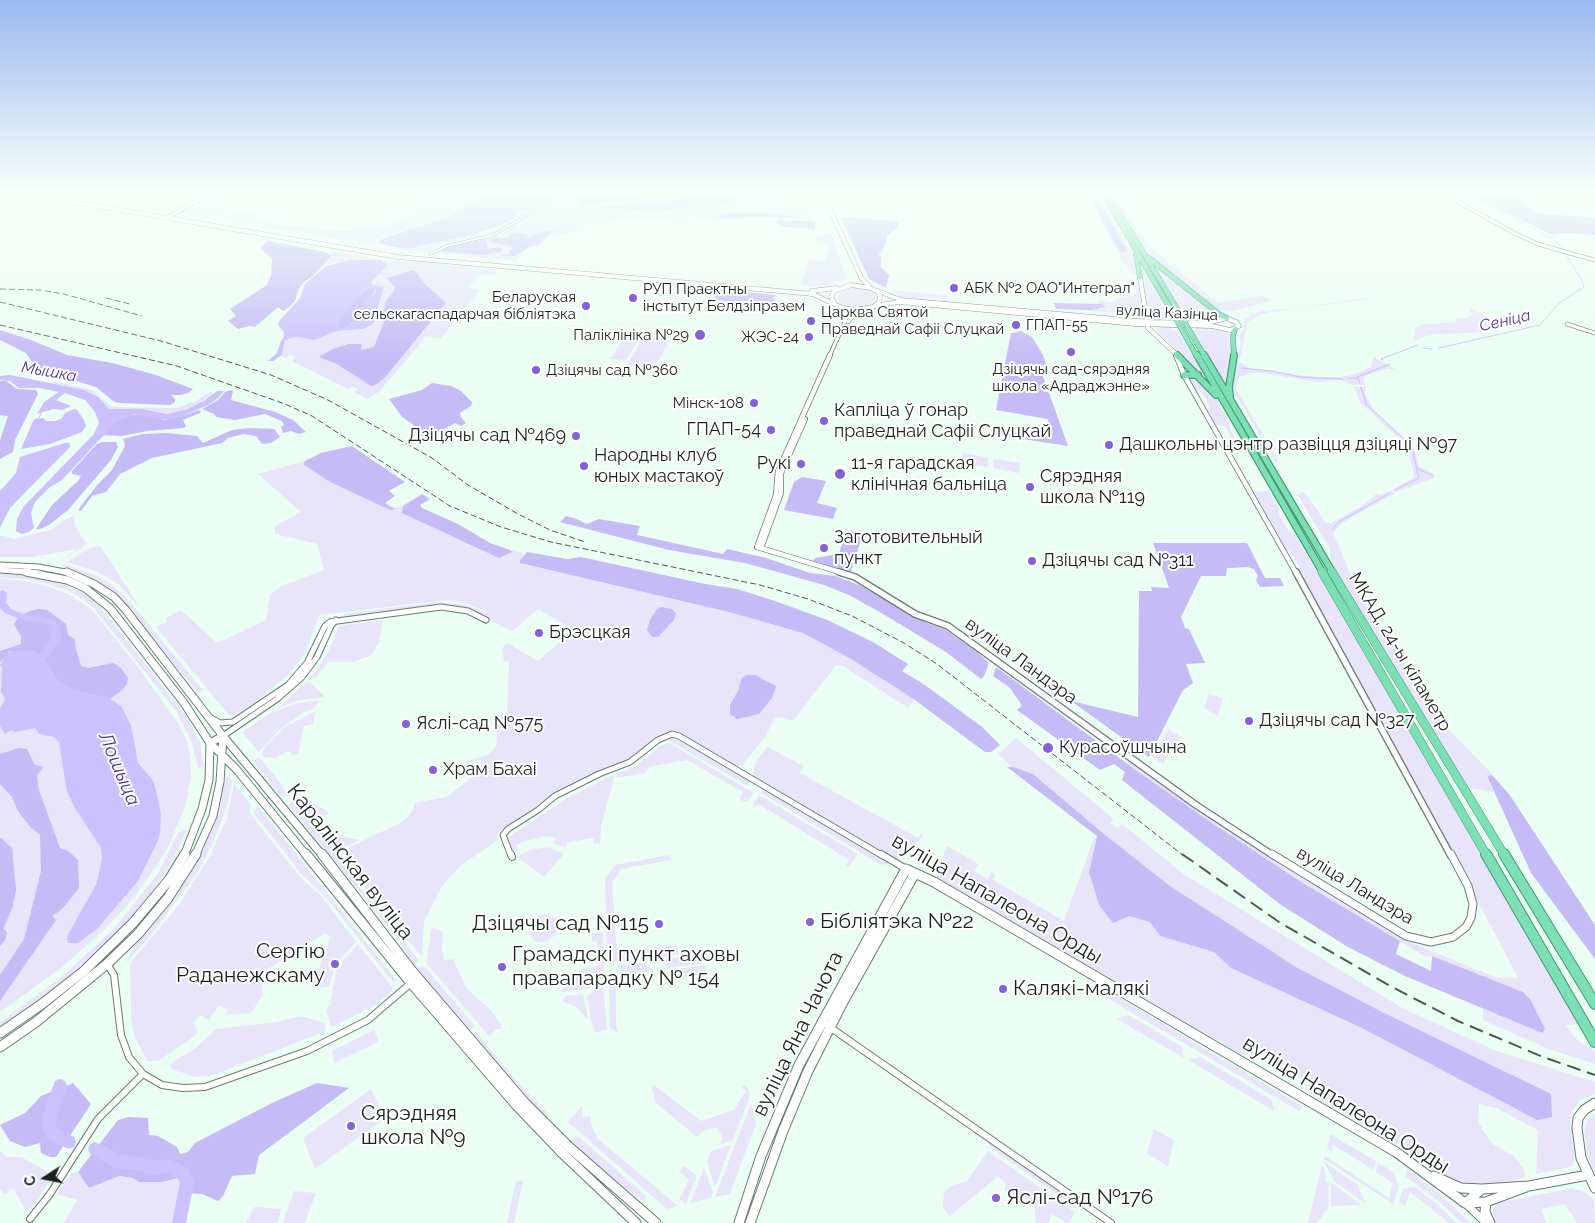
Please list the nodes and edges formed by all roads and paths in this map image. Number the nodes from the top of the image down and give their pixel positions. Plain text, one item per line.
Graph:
1 (341, 247) edge
2 (445, 247) edge
3 (845, 247) edge
4 (847, 247) edge
5 (1134, 247) joint
6 (1140, 247) edge
7 (1549, 247) edge
8 (1142, 250) junction
9 (1569, 253) joint
10 (430, 254) dead end
11 (1595, 260) edge
12 (594, 273) junction
13 (1140, 277) junction
14 (846, 286) junction
15 (840, 288) junction
16 (874, 290) junction
17 (834, 302) junction
18 (873, 306) junction
19 (840, 307) junction
20 (862, 310) junction
21 (1145, 314) junction
22 (1227, 318) junction
23 (1134, 320) junction
24 (1216, 321) junction
25 (1149, 323) junction
26 (1567, 324) dead end
27 (1220, 328) junction
28 (1235, 329) junction
29 (1595, 333) edge
30 (1176, 354) junction
31 (1184, 375) junction
32 (1198, 375) junction
33 (1225, 404) junction
34 (1233, 404) junction
35 (759, 547) junction
36 (0, 565) edge
37 (0, 570) edge
38 (337, 620) junction
39 (486, 620) dead end
40 (148, 639) junction
41 (138, 644) junction
42 (209, 717) junction
43 (223, 736) junction
44 (210, 743) junction
45 (223, 755) junction
46 (232, 765) junction
47 (221, 770) junction
48 (512, 856) dead end
49 (906, 869) junction
50 (916, 874) junction
51 (342, 879) junction
52 (332, 887) junction
53 (99, 958) junction
54 (107, 964) junction
55 (414, 980) junction
56 (1595, 1004) edge
57 (821, 1021) junction
58 (831, 1027) junction
59 (0, 1033) edge
60 (1595, 1042) edge
61 (0, 1047) edge
62 (143, 1074) junction
63 (1595, 1103) edge
64 (1422, 1170) junction
65 (1588, 1175) junction
66 (1529, 1186) junction
67 (1595, 1188) edge
68 (1482, 1189) junction
69 (1486, 1202) junction
70 (1465, 1203) junction
71 (30, 1219) dead end
72 (636, 1223) edge
73 (656, 1223) edge
74 (739, 1223) edge
75 (750, 1223) edge
76 (1111, 1223) edge
77 (1486, 1223) edge
78 (1490, 1223) edge

1 - 12 main road
2 - 10 street
3 - 14 main road
4 - 16 main road
5 - 13 highway
5 - 33 highway, МКАД, 24-ы кіламетр, bridge
6 - 8 highway, МКАД, 24-ы кіламетр
7 - 9 street
8 - 22 highway
8 - 34 highway, МКАД, 24-ы кіламетр, bridge
9 - 11 street
12 - 15 main road
12 - 17 main road
13 - 21 main road
13 - 25 main road
14 - 15 main road
14 - 16 main road, вуліца Казінца
15 - 17 main road
16 - 18 main road
16 - 23 main road, вуліца Казінца
17 - 19 main road
18 - 20 main road, вуліца Казінца
18 - 25 main road, вуліца Казінца
19 - 20 main road
19 - 35 street
20 - 35 street
21 - 23 main road
21 - 25 main road
22 - 24 main road, вуліца Казінца
22 - 28 main road, вуліца Казінца
23 - 25 main road, вуліца Казінца
24 - 25 main road, вуліца Казінца
24 - 27 main road
25 - 27 main road, вуліца Казінца
25 - 30 main road
26 - 29 street
27 - 28 main road, вуліца Казінца
28 - 34 highway
30 - 31 street
30 - 32 highway
31 - 32 highway
31 - 35 street, вуліца Ландэра
32 - 33 highway
33 - 60 highway, МКАД, 24-ы кіламетр
34 - 56 highway, МКАД, 24-ы кіламетр
36 - 40 main road, Каралінская вуліца
37 - 41 main road, Каралінская вуліца
38 - 39 street
38 - 42 street
38 - 43 street
40 - 41 main road
40 - 42 main road, Каралінская вуліца
41 - 44 main road, Каралінская вуліца
42 - 43 main road, Каралінская вуліца
43 - 44 main road
43 - 45 main road
43 - 51 main road, Каралінская вуліца
44 - 45 main road, Каралінская вуліца
44 - 53 main road
45 - 46 main road, Каралінская вуліца
45 - 47 main road
46 - 47 main road
46 - 52 main road, Каралінская вуліца
47 - 54 main road
48 - 49 street, вуліца Напалеона Орды
49 - 50 main road, вуліца Напалеона Орды
49 - 57 main road, вуліца Яна Чачота
50 - 58 main road, вуліца Яна Чачота
50 - 64 main road, вуліца Напалеона Орды
51 - 52 main road
51 - 55 main road, Каралінская вуліца
52 - 55 main road, Каралінская вуліца
53 - 54 main road
53 - 59 main road
54 - 61 main road
54 - 62 street
55 - 62 street
55 - 72 main road, Каралінская вуліца
55 - 73 main road, Каралінская вуліца
57 - 58 street
57 - 74 main road, вуліца Яна Чачота
58 - 75 main road, вуліца Яна Чачота
58 - 76 street
62 - 71 street
63 - 65 main road
64 - 68 main road
64 - 70 main road, вуліца Напалеона Орды
65 - 66 main road
65 - 67 main road
66 - 68 main road
66 - 69 main road
68 - 70 main road
69 - 70 main road
69 - 78 main road
70 - 77 street, вуліца Напалеона Орды

